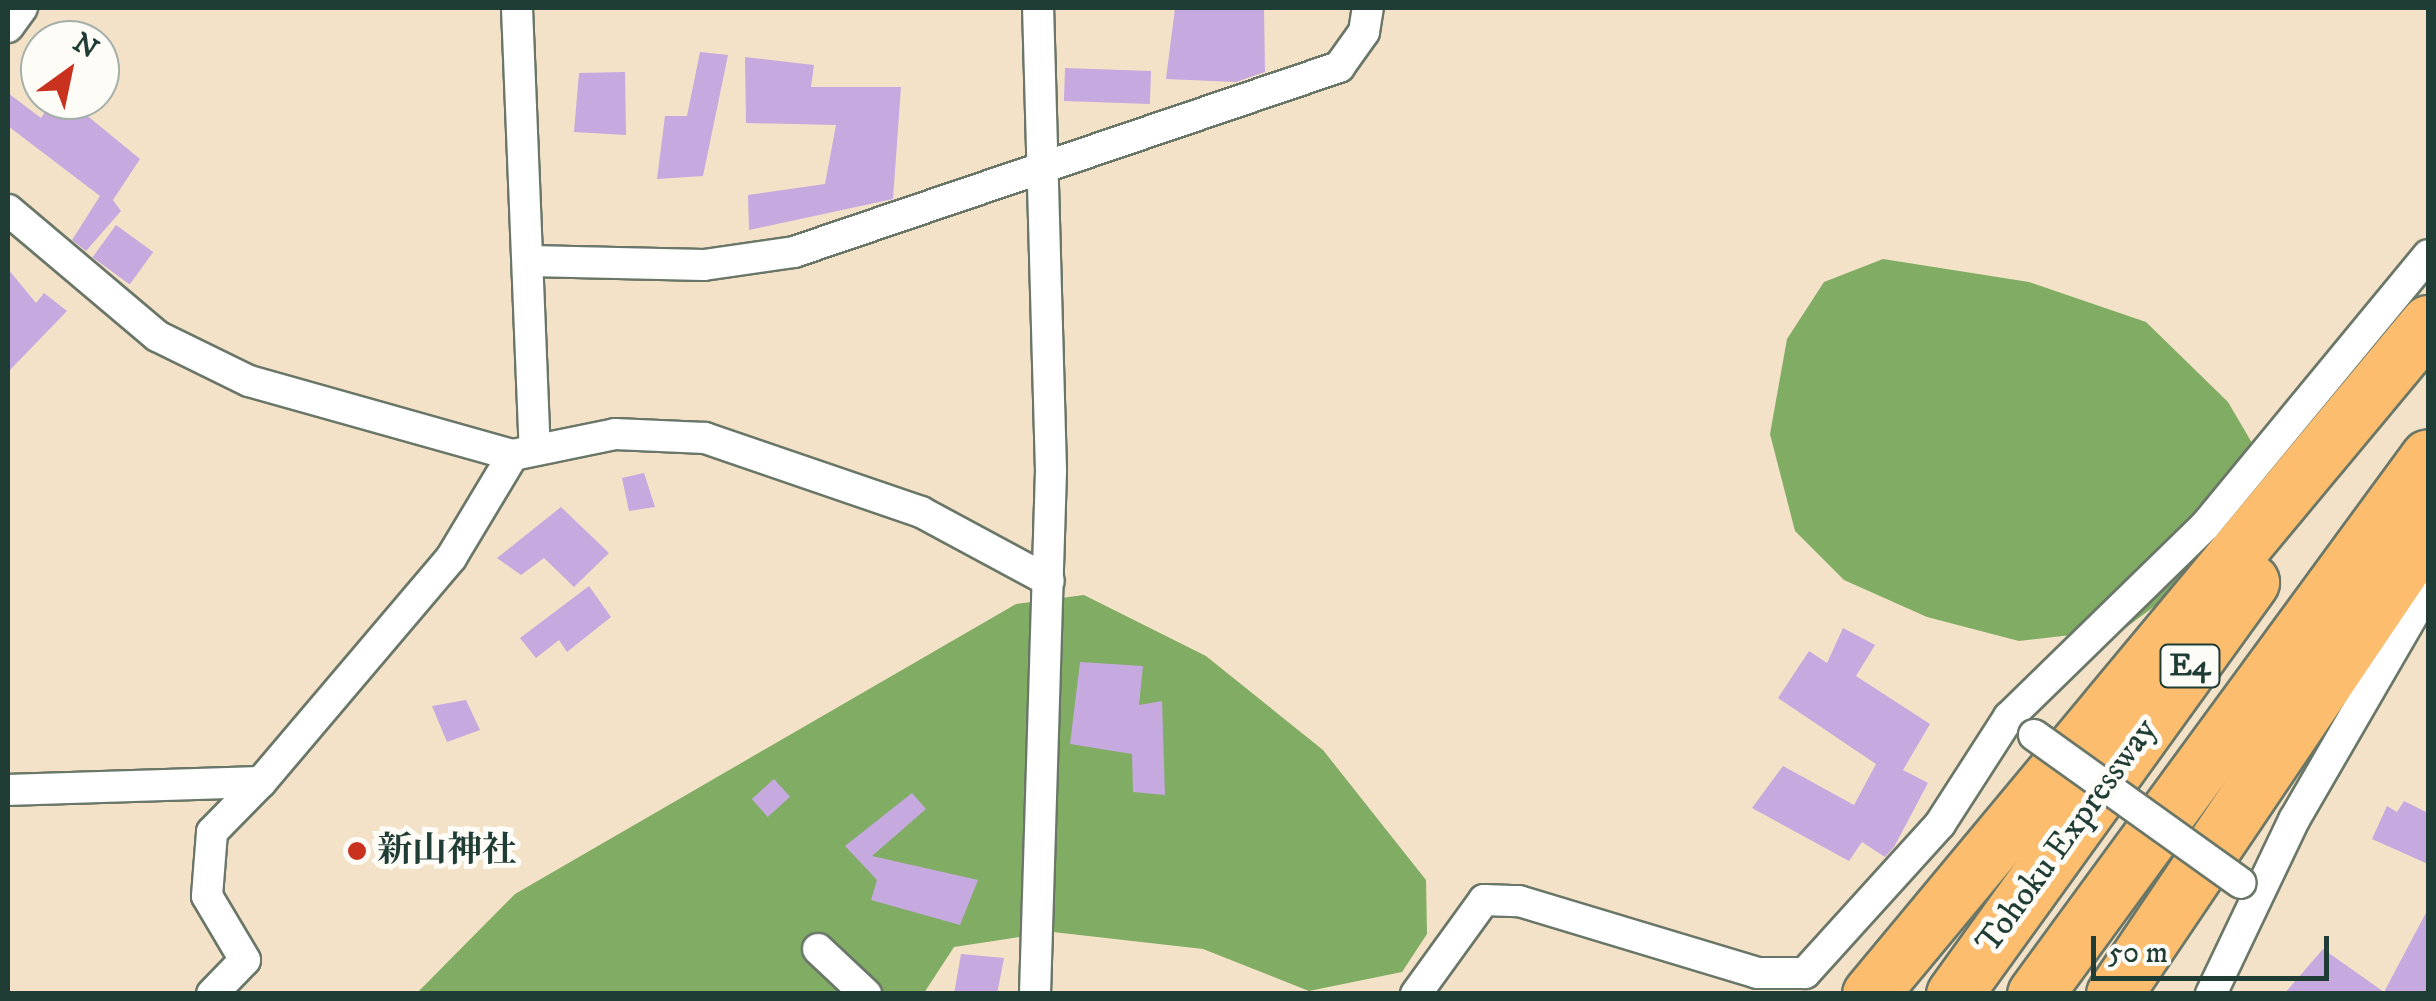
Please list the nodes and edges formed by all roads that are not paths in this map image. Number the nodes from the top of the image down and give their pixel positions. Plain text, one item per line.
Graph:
1 (22, 8) edge
2 (517, 8) edge
3 (1038, 8) edge
4 (1368, 8) edge
5 (8, 27) edge
6 (1048, 166) junction
7 (8, 210) edge
8 (2428, 255) edge
9 (530, 261) junction
10 (2428, 323) edge
11 (2428, 340) edge
12 (524, 452) junction
13 (2428, 457) edge
14 (2428, 529) edge
15 (1049, 581) junction
16 (2428, 589) edge
17 (2008, 717) junction
18 (261, 782) junction
19 (8, 790) edge
20 (2250, 889) junction
21 (818, 949) dead end
22 (2216, 990) edge
23 (212, 994) edge
24 (866, 994) edge
25 (1035, 994) edge
26 (1416, 994) edge
27 (1870, 994) edge
28 (1954, 994) edge
29 (2036, 994) edge
30 (2114, 994) edge

1 - 5 street
2 - 9 street
3 - 6 street
4 - 6 street
6 - 9 street
6 - 15 street
7 - 12 street
8 - 17 street
9 - 12 street
10 - 27 highway
11 - 28 highway, Tohoku Expressway / E4
12 - 15 street
12 - 18 street
13 - 29 highway, Tohoku Expressway / E4
14 - 30 highway
15 - 25 street
16 - 20 street
17 - 20 street, bridge
17 - 26 street
18 - 19 street
18 - 23 street
20 - 22 street
21 - 24 street

